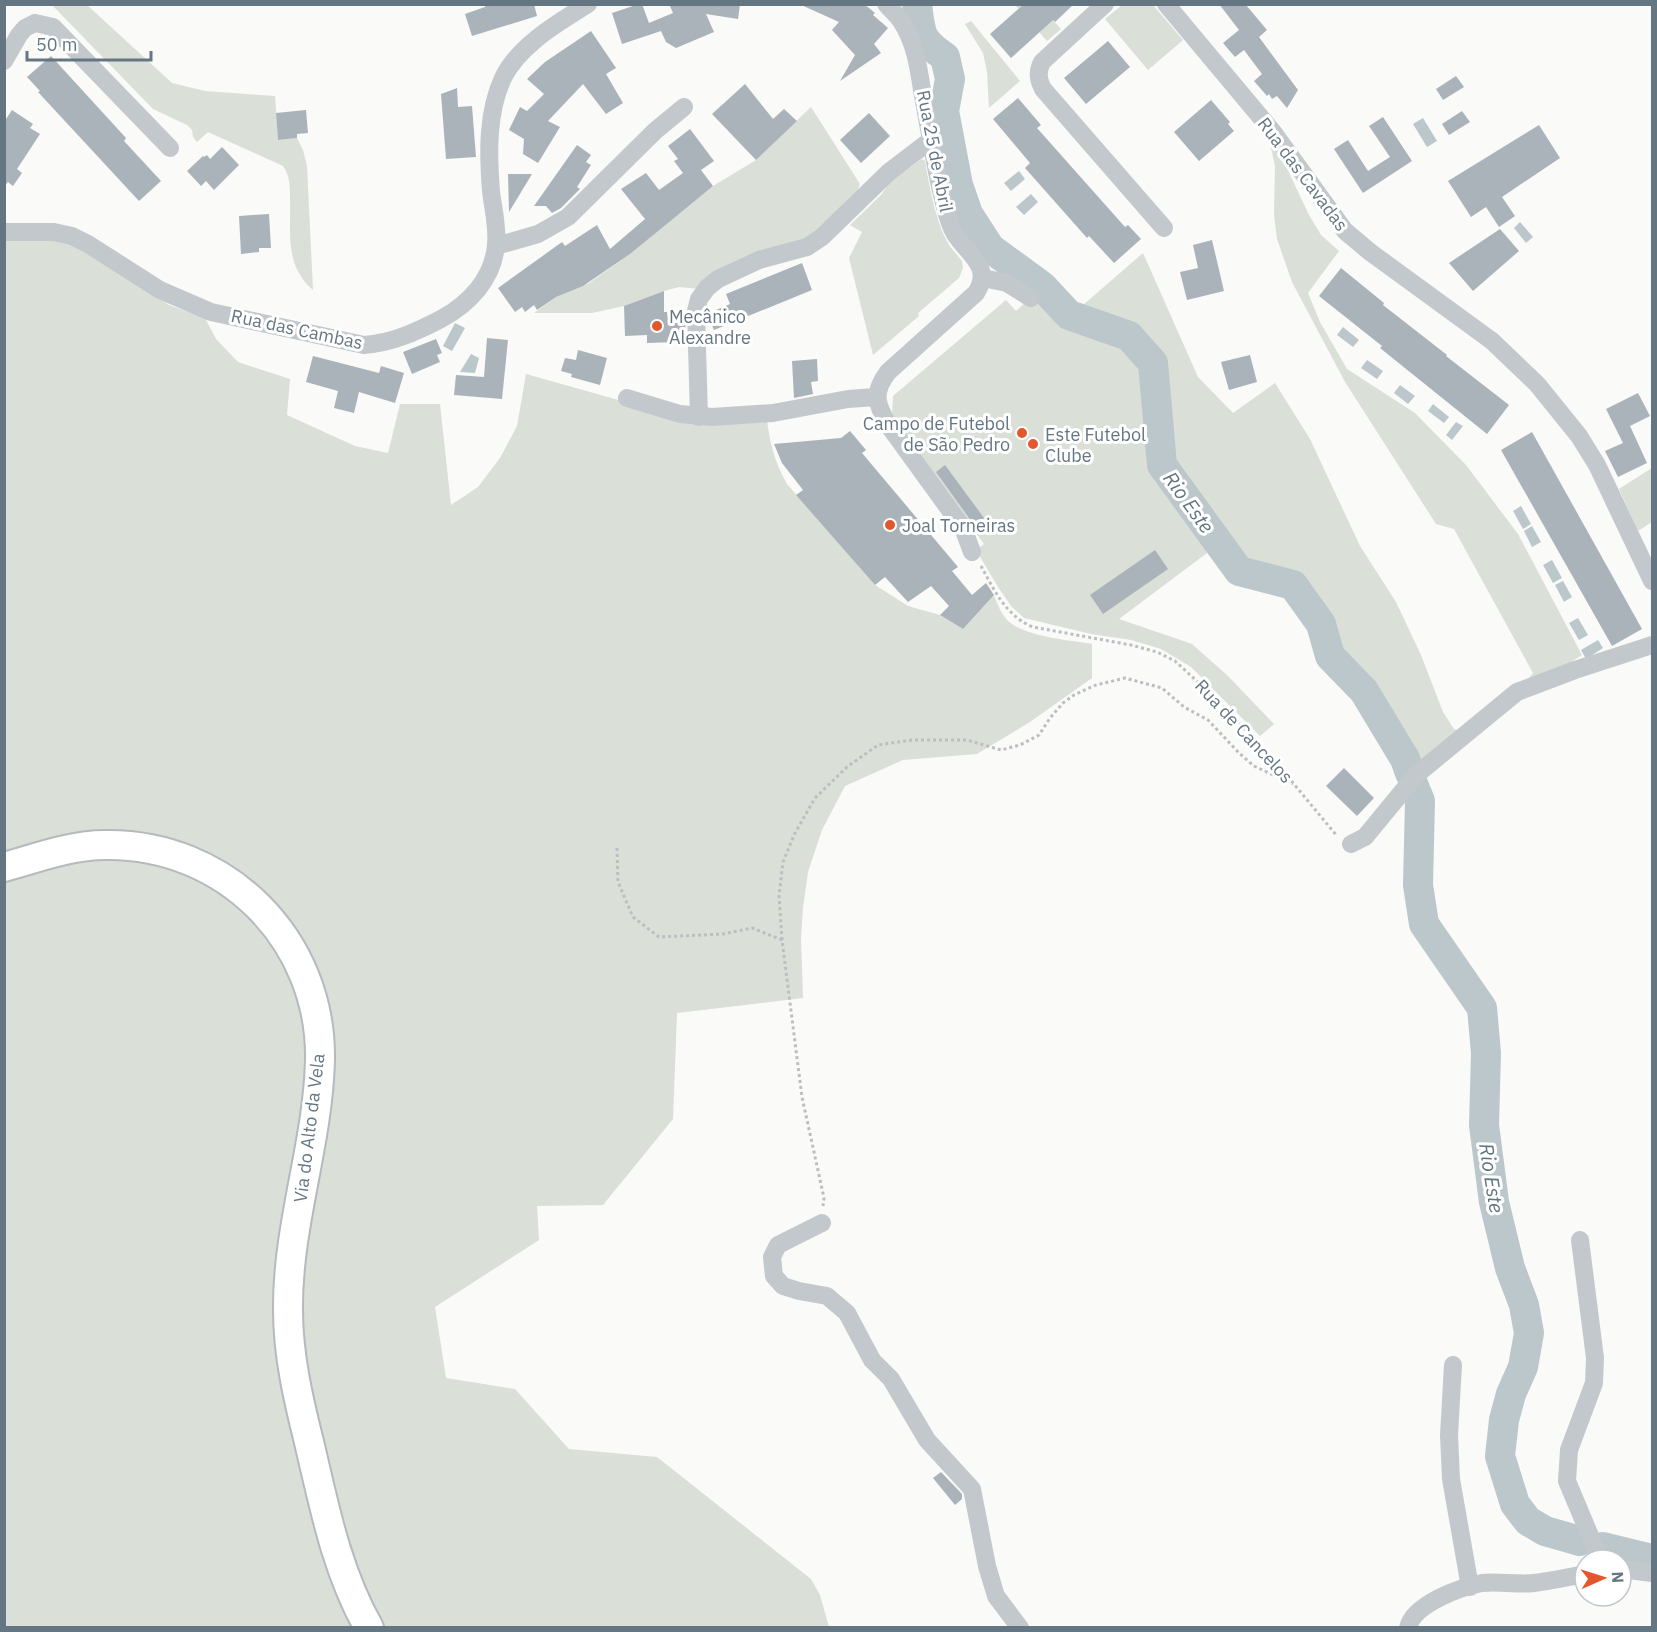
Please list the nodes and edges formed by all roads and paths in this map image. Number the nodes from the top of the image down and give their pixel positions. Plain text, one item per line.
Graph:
1 (588, 4) edge
2 (886, 4) edge
3 (1105, 4) edge
4 (1166, 4) edge
5 (4, 61) edge
6 (684, 107) dead end
7 (931, 140) junction
8 (170, 148) dead end
9 (1164, 228) dead end
10 (4, 232) edge
11 (496, 246) junction
12 (983, 278) junction
13 (1031, 298) dead end
14 (627, 398) dead end
15 (876, 398) junction
16 (699, 417) junction
17 (972, 552) joint
18 (1653, 581) edge
19 (1653, 645) edge
20 (1293, 784) junction
21 (1351, 844) joint
22 (617, 848) dead end
23 (4, 867) edge
24 (782, 940) junction
25 (822, 1223) joint
26 (1580, 1240) dead end
27 (1453, 1365) dead end
28 (1595, 1548) edge
29 (1633, 1570) edge
30 (1653, 1573) edge
31 (1573, 1576) edge
32 (1470, 1587) junction
33 (369, 1628) edge
34 (1020, 1628) edge
35 (1408, 1628) edge

1 - 11 street, Rua das Cambas
2 - 7 street, Rua 25 de Abril
3 - 9 street
4 - 18 street, Rua das Cavadas
5 - 8 street
6 - 11 street
7 - 12 street, Rua 25 de Abril
7 - 16 street
10 - 11 street, Rua das Cambas
12 - 13 street
12 - 15 street
14 - 16 street
15 - 16 street
15 - 17 street
17 - 20 path, Rua de Cancelos
19 - 21 street
20 - 21 path, Rua de Cancelos
20 - 24 path
22 - 24 path
23 - 33 main road, Via do Alto da Vela
24 - 25 path
25 - 34 street
26 - 28 street
27 - 32 street
29 - 30 street
31 - 32 street
32 - 35 street

